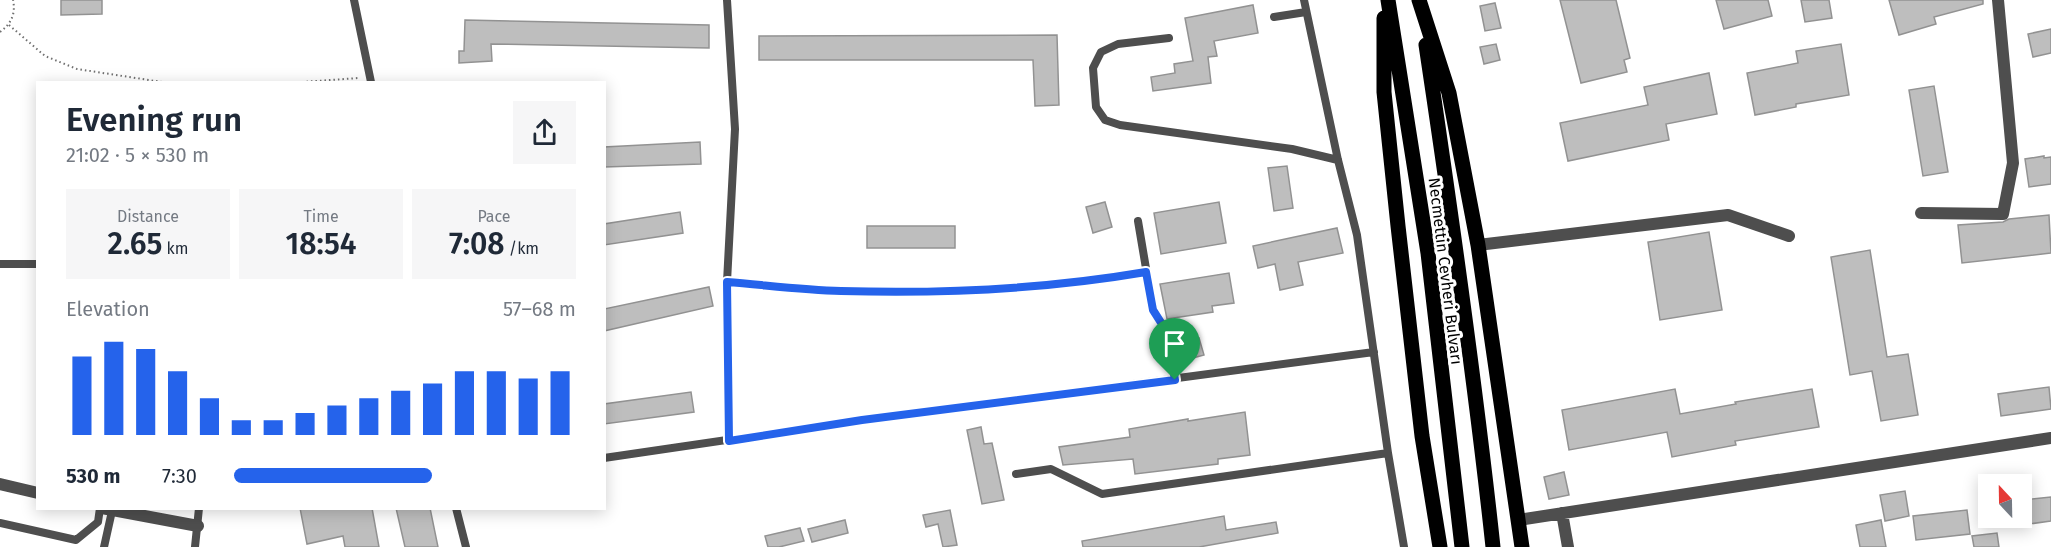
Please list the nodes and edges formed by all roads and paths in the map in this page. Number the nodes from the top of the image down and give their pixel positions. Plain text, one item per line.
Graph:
1 (13, 0) edge
2 (354, 0) edge
3 (727, 0) edge
4 (1304, 0) edge
5 (1383, 0) edge
6 (1388, 0) edge
7 (1419, 0) edge
8 (1998, 0) edge
9 (1306, 12) junction
10 (1274, 17) dead end
11 (9, 25) junction
12 (0, 32) edge
13 (1169, 38) dead end
14 (370, 80) edge
15 (155, 81) edge
16 (336, 81) edge
17 (1338, 160) junction
18 (1921, 213) dead end
19 (1138, 221) dead end
20 (1789, 236) dead end
21 (1478, 245) junction
22 (0, 264) edge
23 (36, 264) edge
24 (1146, 272) junction
25 (727, 282) junction
26 (1374, 352) junction
27 (1175, 380) junction
28 (2051, 438) edge
29 (729, 441) junction
30 (1388, 453) junction
31 (606, 458) edge
32 (1016, 474) dead end
33 (0, 484) edge
34 (36, 493) edge
35 (104, 510) edge
36 (105, 510) edge
37 (110, 510) edge
38 (199, 510) edge
39 (457, 510) edge
40 (1562, 513) junction
41 (1518, 520) junction
42 (0, 524) edge
43 (198, 526) junction
44 (104, 547) edge
45 (195, 547) edge
46 (466, 547) edge
47 (1404, 547) edge
48 (1440, 547) edge
49 (1462, 547) edge
50 (1493, 547) edge
51 (1522, 547) edge
52 (1568, 547) edge

1 - 11 path
2 - 14 lane
3 - 25 lane
4 - 9 lane
5 - 48 main road
6 - 49 main road, Necmettin Cevheri Bulvarı
7 - 21 main road
7 - 50 main road, Necmettin Cevheri Bulvarı
8 - 18 street
9 - 10 lane
9 - 17 lane
11 - 12 path
11 - 15 path
13 - 17 lane
14 - 16 path
17 - 26 lane
19 - 24 lane
20 - 21 street
21 - 41 main road
22 - 23 lane
24 - 25 lane
24 - 27 lane
25 - 29 lane
26 - 27 lane
26 - 30 lane
27 - 29 lane
28 - 40 street
29 - 31 lane
30 - 32 lane
30 - 47 lane
33 - 34 street
35 - 42 lane
36 - 44 lane
37 - 43 street
38 - 43 lane
39 - 46 lane
40 - 41 street
40 - 52 street
41 - 51 main road
43 - 45 lane

